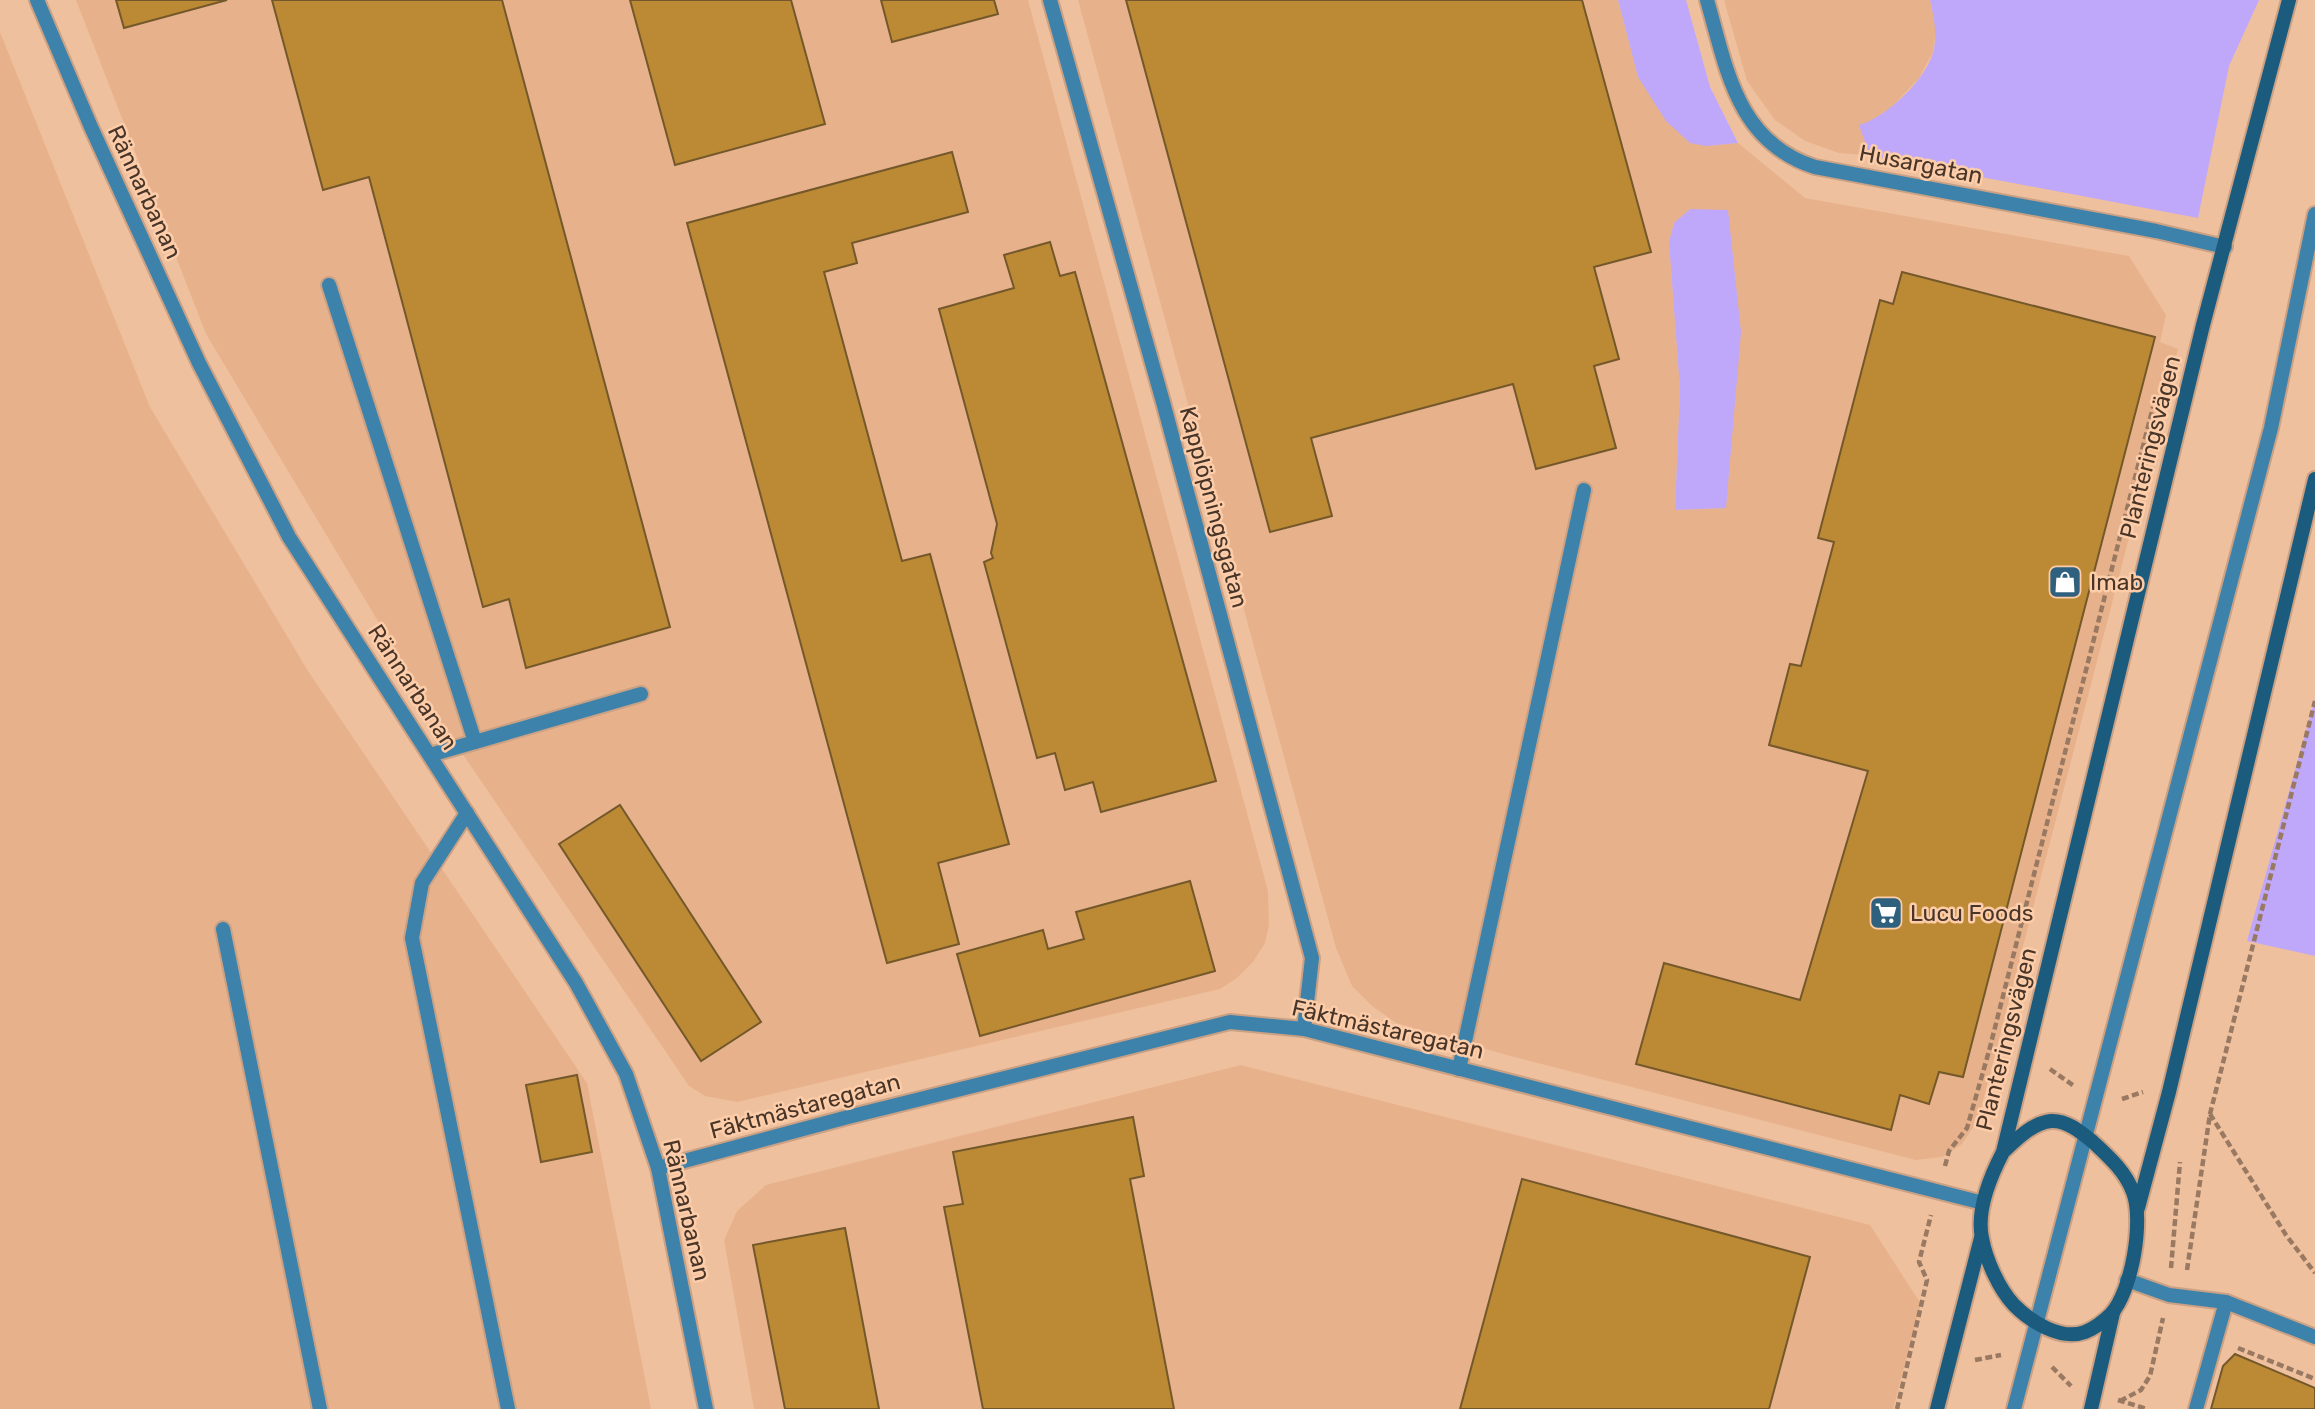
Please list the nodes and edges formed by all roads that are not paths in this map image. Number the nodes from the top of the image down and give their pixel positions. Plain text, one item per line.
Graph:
1 (37, 0) edge
2 (1050, 0) edge
3 (1707, 0) edge
4 (2289, 0) edge
5 (2315, 214) edge
6 (2225, 247) junction
7 (329, 285) dead end
8 (2315, 479) edge
9 (1584, 490) dead end
10 (641, 694) dead end
11 (475, 742) junction
12 (430, 755) junction
13 (467, 813) junction
14 (223, 929) dead end
15 (1304, 1028) junction
16 (1459, 1069) junction
17 (2086, 1136) junction
18 (2003, 1152) junction
19 (659, 1168) junction
20 (1983, 1203) junction
21 (2138, 1209) junction
22 (1981, 1237) junction
23 (2127, 1280) junction
24 (2225, 1302) junction
25 (2113, 1312) junction
26 (2037, 1322) junction
27 (2315, 1337) edge
28 (320, 1409) edge
29 (508, 1409) edge
30 (706, 1409) edge
31 (1937, 1409) edge
32 (2014, 1409) edge
33 (2091, 1409) edge
34 (2196, 1409) edge

1 - 12 street, Rännarbanan
2 - 15 street, Kapplöpningsgatan
3 - 6 street, Husargatan
4 - 6 main road, Planteringsvägen
5 - 17 street
6 - 18 main road, Planteringsvägen
7 - 11 street
8 - 21 main road
9 - 16 street
10 - 11 street
11 - 12 street
12 - 13 street, Rännarbanan
13 - 19 street, Rännarbanan
13 - 29 street
14 - 28 street
15 - 16 street, Fäktmästaregatan
15 - 19 street, Fäktmästaregatan
16 - 20 street, Fäktmästaregatan
17 - 18 main road
17 - 21 main road
17 - 26 street
18 - 20 main road, Planteringsvägen
19 - 30 street, Rännarbanan
20 - 22 main road, Planteringsvägen
21 - 23 main road
22 - 26 main road
22 - 31 main road
23 - 24 street
23 - 25 main road
24 - 27 street
24 - 34 street
25 - 26 main road
25 - 33 main road
26 - 32 street

